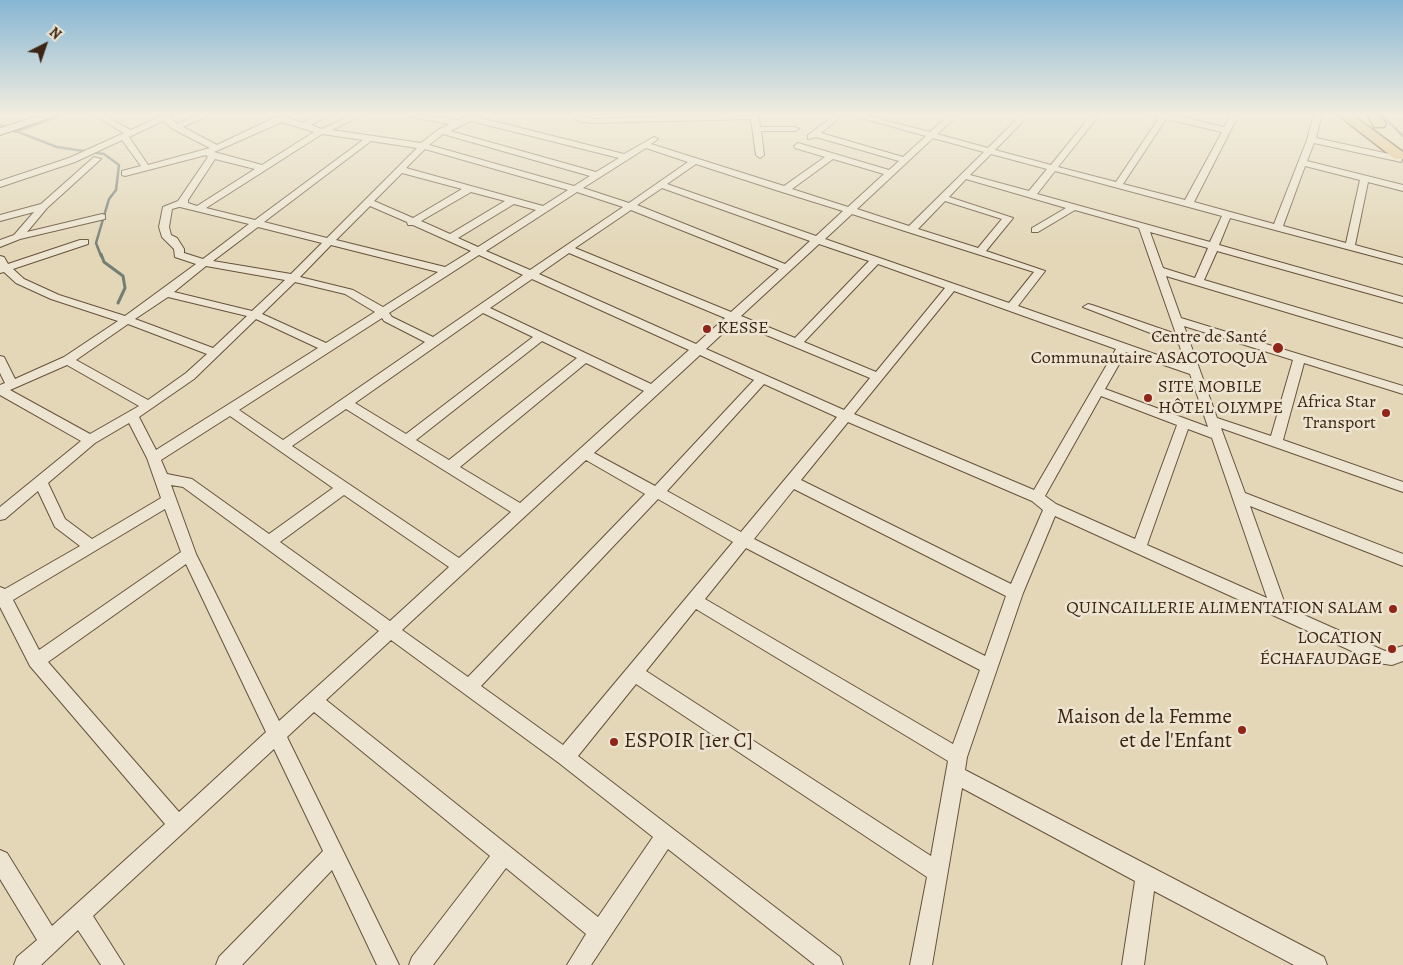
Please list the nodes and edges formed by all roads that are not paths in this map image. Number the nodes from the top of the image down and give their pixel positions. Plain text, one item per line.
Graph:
1 (74, 159) edge
2 (97, 159) dead end
3 (141, 159) edge
4 (183, 159) edge
5 (208, 159) edge
6 (234, 159) edge
7 (278, 159) edge
8 (343, 159) edge
9 (409, 159) edge
10 (469, 159) edge
11 (541, 159) edge
12 (622, 159) edge
13 (690, 159) edge
14 (828, 159) edge
15 (842, 159) edge
16 (902, 159) edge
17 (981, 159) edge
18 (1019, 159) edge
19 (1060, 159) edge
20 (1135, 159) edge
21 (1211, 159) edge
22 (1302, 159) edge
23 (905, 160) joint
24 (695, 161) junction
25 (1301, 162) junction
26 (146, 168) junction
27 (263, 168) junction
28 (1053, 168) junction
29 (399, 169) junction
30 (125, 173) dead end
31 (890, 173) junction
32 (598, 175) junction
33 (964, 176) junction
34 (1364, 177) junction
35 (0, 184) edge
36 (661, 185) junction
37 (1118, 185) junction
38 (470, 188) junction
39 (1403, 188) edge
40 (576, 189) junction
41 (785, 190) junction
42 (1031, 195) junction
43 (943, 198) junction
44 (513, 200) junction
45 (367, 201) junction
46 (182, 203) junction
47 (1188, 204) junction
48 (44, 206) junction
49 (630, 206) junction
50 (1074, 207) junction
51 (200, 208) junction
52 (544, 209) junction
53 (849, 210) junction
54 (1227, 215) junction
55 (102, 217) dead end
56 (0, 218) edge
57 (411, 223) junction
58 (259, 224) junction
59 (1143, 226) junction
60 (1277, 228) junction
61 (912, 230) junction
62 (1035, 230) dead end
63 (17, 237) junction
64 (449, 239) junction
65 (817, 240) junction
66 (84, 242) dead end
67 (328, 242) junction
68 (0, 244) edge
69 (1213, 246) junction
70 (1350, 248) junction
71 (568, 249) junction
72 (477, 252) junction
73 (980, 252) junction
74 (876, 260) junction
75 (1403, 261) edge
76 (204, 263) junction
77 (2, 266) edge
78 (786, 268) junction
79 (1158, 270) junction
80 (447, 271) junction
81 (530, 276) junction
82 (293, 278) junction
83 (1198, 282) junction
84 (952, 287) junction
85 (166, 293) junction
86 (1403, 300) edge
87 (1088, 307) dead end
88 (482, 308) junction
89 (1011, 308) junction
90 (383, 312) junction
91 (256, 314) junction
92 (733, 317) junction
93 (126, 320) junction
94 (1176, 320) junction
95 (542, 336) junction
96 (1184, 341) junction
97 (434, 342) junction
98 (797, 343) junction
99 (1403, 343) edge
100 (1123, 347) junction
101 (326, 348) junction
102 (697, 350) junction
103 (216, 353) junction
104 (584, 358) junction
105 (1299, 358) junction
106 (0, 360) edge
107 (68, 360) junction
108 (1194, 372) junction
109 (878, 377) junction
110 (762, 379) junction
111 (4, 388) edge
112 (653, 390) junction
113 (1098, 390) junction
114 (1403, 390) edge
115 (346, 403) junction
116 (149, 406) junction
117 (230, 410) junction
118 (132, 416) junction
119 (846, 416) junction
120 (1212, 420) junction
121 (1184, 423) junction
122 (1217, 435) junction
123 (90, 440) junction
124 (407, 440) junction
125 (1276, 443) junction
126 (283, 446) junction
127 (583, 453) junction
128 (154, 458) junction
129 (450, 467) junction
130 (160, 478) junction
131 (792, 482) junction
132 (41, 483) junction
133 (344, 487) junction
134 (1403, 487) edge
135 (656, 492) junction
136 (1238, 496) junction
137 (169, 500) junction
138 (1044, 502) junction
139 (521, 511) junction
140 (0, 515) edge
141 (743, 540) junction
142 (269, 542) junction
143 (91, 546) junction
144 (1139, 547) junction
145 (189, 554) junction
146 (1403, 560) edge
147 (460, 567) junction
148 (1015, 593) junction
149 (1, 597) edge
150 (694, 600) junction
151 (1278, 609) junction
152 (390, 631) junction
153 (1403, 653) edge
154 (36, 661) junction
155 (989, 666) junction
156 (634, 673) junction
157 (468, 688) junction
158 (314, 701) junction
159 (277, 734) junction
160 (565, 757) junction
161 (956, 766) junction
162 (178, 825) junction
163 (666, 836) junction
164 (334, 853) junction
165 (504, 854) junction
166 (0, 860) edge
167 (937, 872) junction
168 (1146, 876) junction
169 (80, 914) junction
170 (600, 932) junction
171 (50, 942) junction
172 (823, 962) edge
173 (25, 965) edge
174 (113, 965) edge
175 (227, 965) edge
176 (388, 965) edge
177 (420, 965) edge
178 (578, 965) edge
179 (921, 965) edge
180 (1133, 965) edge
181 (1316, 965) edge

1 - 35 street
2 - 48 street
3 - 26 street
4 - 26 street
5 - 46 street
6 - 27 street
7 - 27 street
8 - 58 street
9 - 29 street
10 - 40 street
11 - 32 street
12 - 32 street
13 - 24 street
14 - 41 street
15 - 31 street
16 - 23 street
17 - 33 street
18 - 28 street
19 - 28 street
20 - 37 street
21 - 47 street
22 - 25 street
23 - 31 street
24 - 36 street
24 - 41 street
25 - 34 street
25 - 60 street
26 - 30 street
27 - 51 street
28 - 37 street
28 - 42 street
29 - 38 street
29 - 45 street
31 - 53 street
32 - 40 street
33 - 42 street
33 - 43 street
34 - 39 street
34 - 70 street
36 - 49 street
36 - 65 street
37 - 47 street
38 - 44 street
38 - 57 street
40 - 49 street
40 - 52 street
41 - 53 street
42 - 50 street
43 - 61 street
43 - 73 street
44 - 52 street
44 - 64 street
45 - 57 street
45 - 67 street
46 - 51 street
46 - 76 street
47 - 54 street
48 - 56 street
48 - 63 street
49 - 71 street
49 - 78 street
50 - 59 street
50 - 62 street
51 - 58 street
52 - 72 street
53 - 61 street
53 - 65 street
54 - 60 street
54 - 69 street
55 - 63 street
57 - 64 street
58 - 67 street
58 - 76 street
59 - 69 street
59 - 79 street
60 - 70 street
61 - 73 street
63 - 68 street
64 - 72 street
65 - 74 street
65 - 78 street
66 - 77 street
67 - 80 street
67 - 82 street
69 - 83 street
69 - 86 street
70 - 75 street
71 - 81 street
71 - 92 street
72 - 80 street
72 - 81 street
73 - 89 street
74 - 84 street
74 - 98 street
76 - 82 street
76 - 85 street
77 - 93 street
78 - 92 street
79 - 83 street
79 - 94 street
80 - 90 street
81 - 88 street
81 - 102 street
82 - 90 street
82 - 91 street
83 - 99 street
84 - 89 street
84 - 109 street
85 - 91 street
85 - 93 street
87 - 96 street
88 - 95 street
88 - 97 street
89 - 100 street
90 - 97 street
90 - 101 street
91 - 101 street
91 - 103 street
92 - 98 street
92 - 102 street
93 - 103 street
93 - 107 street
94 - 96 street
94 - 105 street
95 - 104 street
95 - 124 street
96 - 108 street
97 - 115 street
98 - 109 street
100 - 108 street
100 - 113 street
101 - 117 street
102 - 110 street
102 - 112 street
103 - 116 street
104 - 112 street
104 - 129 street
105 - 114 street
105 - 125 street
106 - 111 street
107 - 111 street
107 - 116 street
108 - 120 street
109 - 119 street
110 - 119 street
110 - 135 street
111 - 123 street
112 - 127 street
113 - 121 street
113 - 138 street
115 - 124 street
115 - 126 street
116 - 118 street
117 - 126 street
117 - 128 street
118 - 123 street
118 - 128 street
119 - 131 street
119 - 138 street
120 - 122 street
120 - 125 street
121 - 122 street
121 - 144 street
122 - 136 street
123 - 132 street
124 - 129 street
125 - 134 street
126 - 133 street
127 - 135 street
127 - 139 street
128 - 130 street
129 - 139 street
130 - 137 street
130 - 142 street
131 - 141 street
131 - 148 street
132 - 140 street
132 - 143 street
133 - 142 street
133 - 147 street
135 - 141 street
135 - 157 street
136 - 146 street
136 - 151 street
137 - 143 street
137 - 145 street
138 - 144 street
138 - 148 street
139 - 147 street
141 - 150 street
141 - 155 street
142 - 152 street
143 - 149 street
144 - 151 street
145 - 154 street
145 - 159 street
147 - 152 street
148 - 155 street
149 - 154 street
150 - 156 street
150 - 161 street
151 - 153 street
152 - 157 street
152 - 158 street
154 - 162 street
155 - 161 street
156 - 160 street
156 - 167 street
157 - 160 street
158 - 159 street
158 - 165 street
159 - 162 street
159 - 164 street
160 - 163 street
161 - 167 street
161 - 168 street
162 - 169 street
163 - 170 street
163 - 172 street
164 - 175 street
164 - 176 street
165 - 170 street
165 - 177 street
166 - 171 street
167 - 179 street
168 - 180 street
168 - 181 street
169 - 171 street
169 - 174 street
170 - 178 street
171 - 173 street

